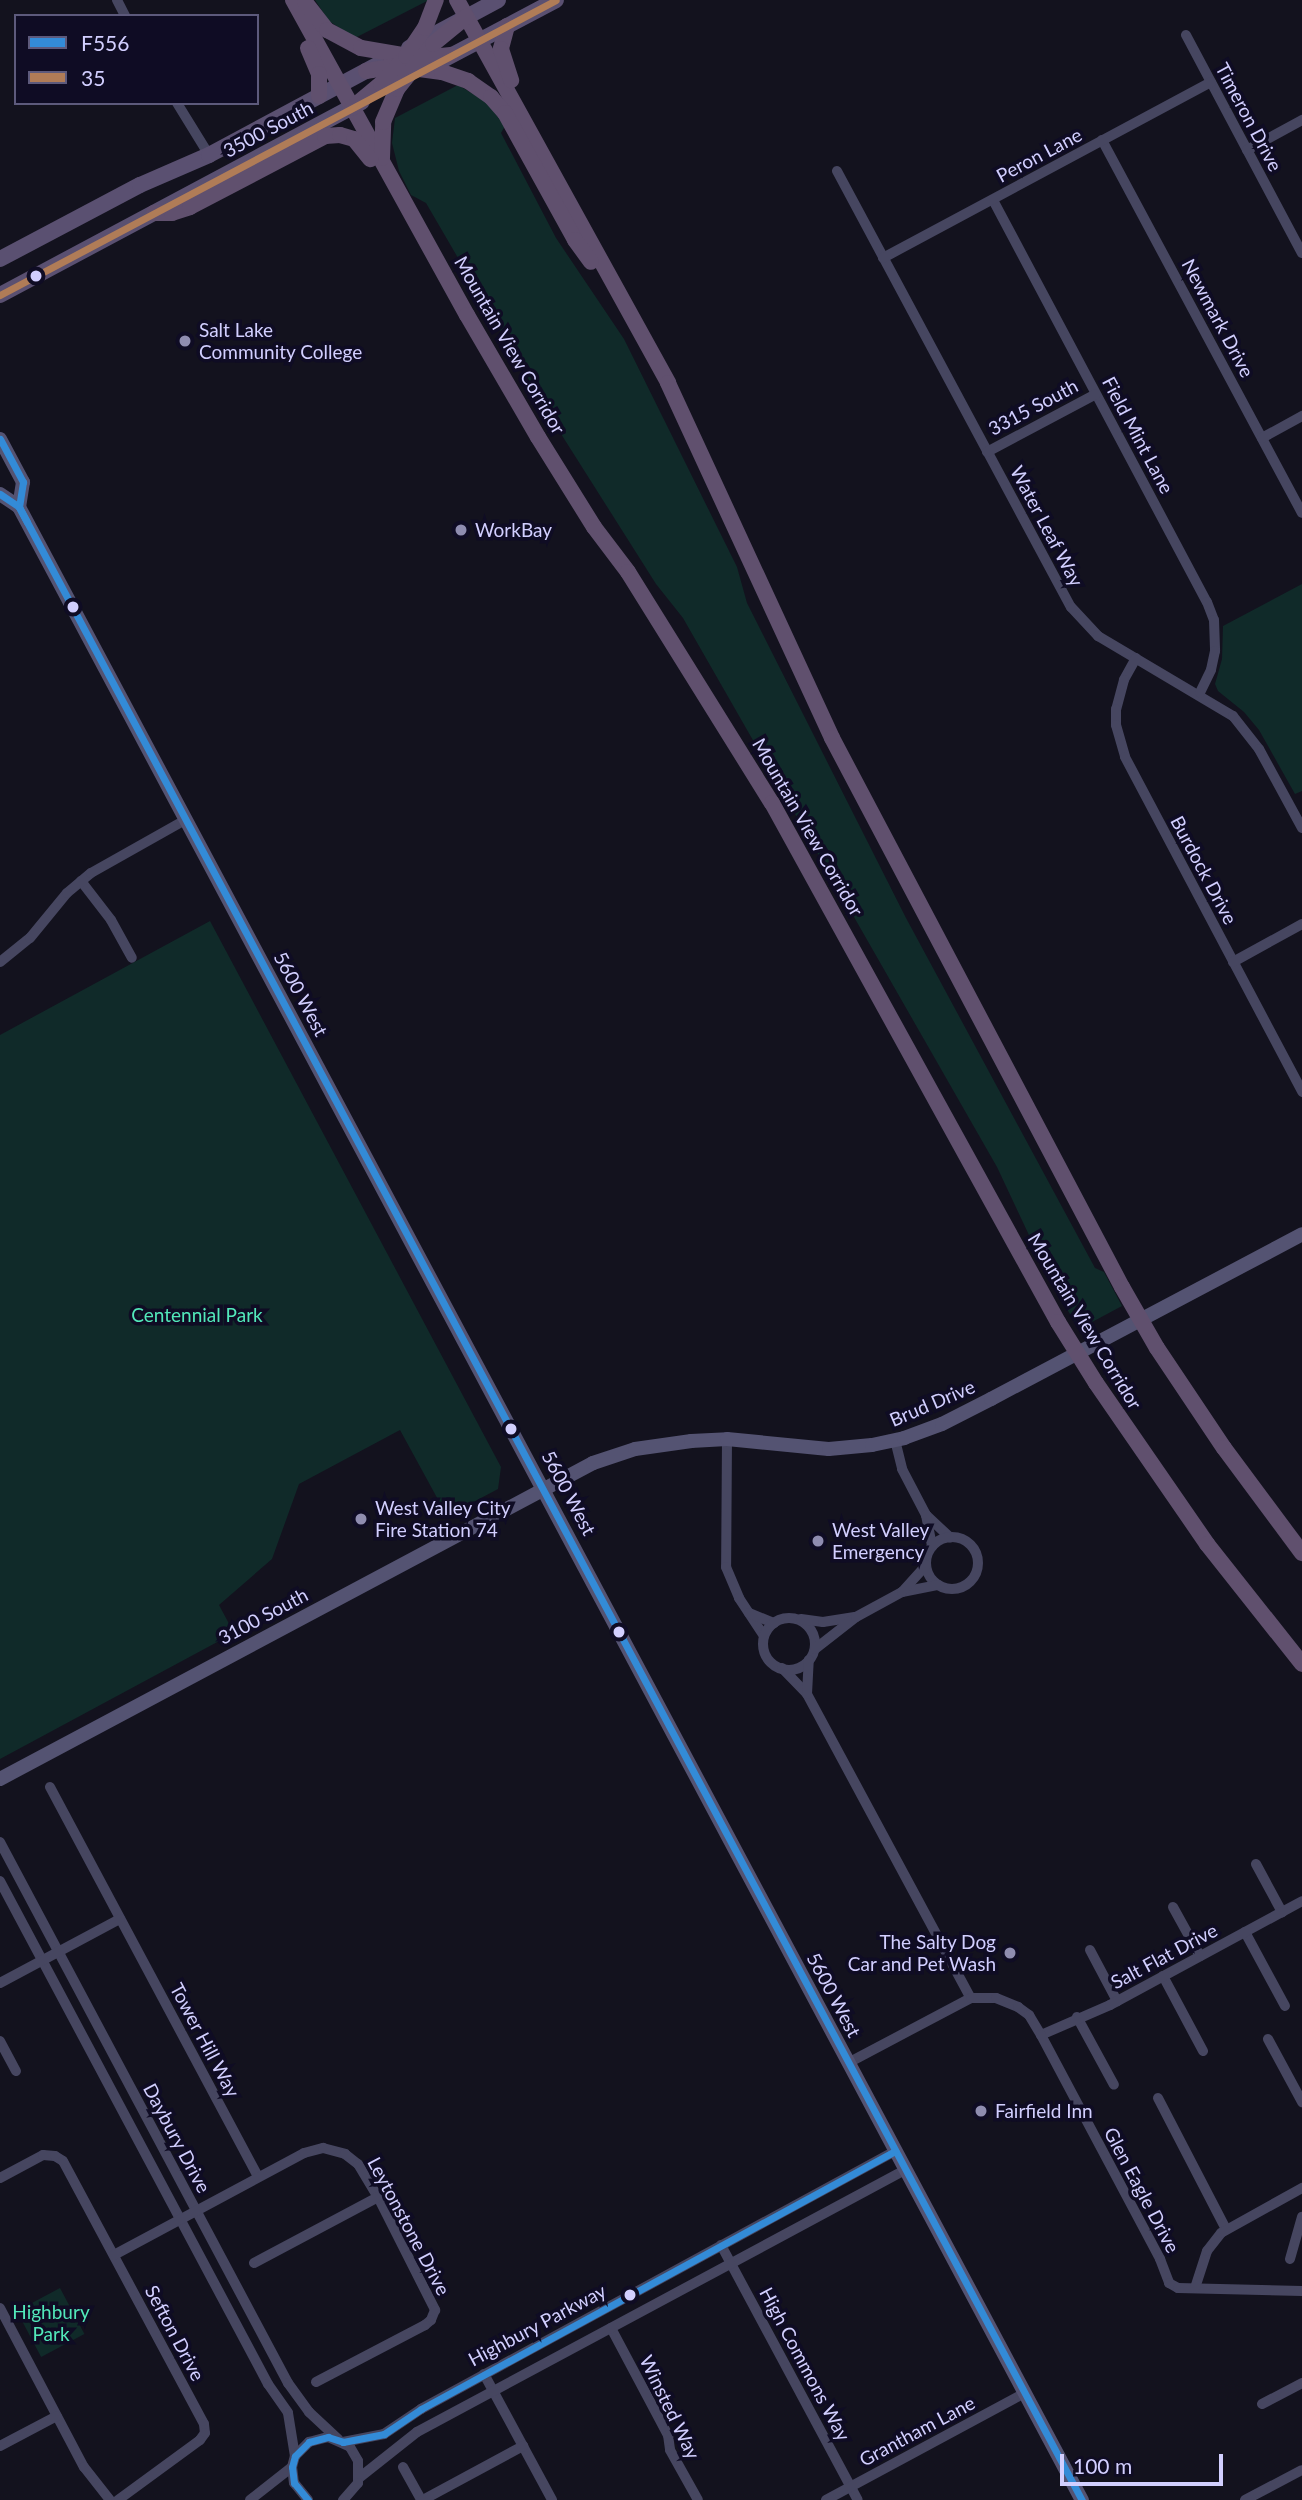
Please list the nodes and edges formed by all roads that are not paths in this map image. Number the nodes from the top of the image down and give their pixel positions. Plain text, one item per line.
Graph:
1 (282, 0) edge
2 (293, 0) edge
3 (303, 0) edge
4 (436, 0) edge
5 (457, 0) edge
6 (498, 0) edge
7 (556, 0) edge
8 (466, 17) junction
9 (507, 26) junction
10 (1185, 35) dead end
11 (479, 41) junction
12 (451, 55) joint
13 (409, 62) junction
14 (1211, 82) junction
15 (340, 85) junction
16 (319, 96) junction
17 (178, 105) edge
18 (352, 108) junction
19 (1302, 120) edge
20 (1102, 140) junction
21 (1247, 150) junction
22 (209, 155) junction
23 (383, 164) junction
24 (837, 171) dead end
25 (993, 200) junction
26 (154, 213) junction
27 (1302, 253) edge
28 (883, 258) junction
29 (0, 259) edge
30 (609, 279) junction
31 (0, 295) edge
32 (467, 315) junction
33 (639, 328) junction
34 (1096, 394) junction
35 (1302, 416) edge
36 (1262, 438) junction
37 (0, 439) edge
38 (987, 452) junction
39 (0, 494) edge
40 (19, 507) junction
41 (1302, 513) edge
42 (1136, 658) junction
43 (1200, 693) junction
44 (185, 820) junction
45 (1302, 828) edge
46 (81, 881) junction
47 (1302, 924) edge
48 (132, 958) dead end
49 (0, 962) edge
50 (1233, 962) junction
51 (1302, 1092) edge
52 (1302, 1234) edge
53 (1190, 1398) junction
54 (727, 1439) junction
55 (895, 1440) junction
56 (544, 1487) junction
57 (926, 1515) junction
58 (950, 1537) junction
59 (1302, 1538) edge
60 (932, 1546) junction
61 (1302, 1553) edge
62 (926, 1565) junction
63 (938, 1585) junction
64 (902, 1592) junction
65 (749, 1614) junction
66 (856, 1617) junction
67 (797, 1619) junction
68 (774, 1623) junction
69 (764, 1636) junction
70 (815, 1649) junction
71 (809, 1660) junction
72 (1302, 1664) edge
73 (782, 1668) junction
74 (807, 1694) junction
75 (0, 1779) edge
76 (50, 1787) dead end
77 (0, 1842) edge
78 (1256, 1864) dead end
79 (0, 1881) edge
80 (1302, 1901) edge
81 (1173, 1907) dead end
82 (1282, 1912) junction
83 (120, 1919) junction
84 (1245, 1932) junction
85 (1090, 1950) dead end
86 (58, 1952) junction
87 (1199, 1956) junction
88 (42, 1960) junction
89 (1163, 1976) junction
90 (0, 1983) edge
91 (971, 1998) junction
92 (1117, 2001) junction
93 (1285, 2006) dead end
94 (1077, 2017) junction
95 (1041, 2035) junction
96 (1268, 2039) dead end
97 (0, 2041) edge
98 (1203, 2051) dead end
99 (848, 2063) junction
100 (16, 2071) dead end
101 (1114, 2085) dead end
102 (1158, 2098) dead end
103 (1302, 2102) edge
104 (895, 2151) junction
105 (905, 2170) junction
106 (258, 2177) junction
107 (0, 2178) edge
108 (1299, 2190) edge
109 (378, 2197) junction
110 (1301, 2202) edge
111 (196, 2211) junction
112 (1302, 2217) edge
113 (180, 2219) junction
114 (1226, 2229) junction
115 (721, 2245) junction
116 (114, 2255) junction
117 (1290, 2259) dead end
118 (254, 2263) dead end
119 (732, 2264) junction
120 (1195, 2288) junction
121 (1302, 2291) edge
122 (0, 2308) edge
123 (611, 2328) junction
124 (484, 2374) junction
125 (316, 2382) dead end
126 (1302, 2383) edge
127 (493, 2390) junction
128 (1025, 2393) junction
129 (1262, 2404) dead end
130 (57, 2416) junction
131 (341, 2441) junction
132 (0, 2446) edge
133 (523, 2446) junction
134 (293, 2462) junction
135 (403, 2467) dead end
136 (1302, 2470) edge
137 (357, 2483) junction
138 (851, 2486) junction
139 (359, 2499) edge
140 (110, 2500) edge
141 (118, 2500) edge
142 (250, 2500) edge
143 (308, 2500) edge
144 (343, 2500) edge
145 (422, 2500) edge
146 (552, 2500) edge
147 (698, 2500) edge
148 (826, 2500) edge
149 (859, 2500) edge
150 (1082, 2500) edge
151 (1245, 2500) edge

1 - 16 highway
2 - 15 highway, Mountain View Corridor
3 - 13 highway
4 - 13 highway
5 - 8 highway
6 - 8 main road
7 - 9 main road
8 - 11 highway
8 - 13 highway
9 - 11 main road
9 - 33 highway
10 - 14 street, Timeron Drive
11 - 12 main road
11 - 30 highway
12 - 13 highway
13 - 15 main road, 3500 South
13 - 18 highway
13 - 23 highway
13 - 30 highway
14 - 20 street, Peron Lane
14 - 21 street, Timeron Drive
15 - 16 main road, 3500 South
15 - 18 highway, Mountain View Corridor
16 - 22 main road, 3500 South
17 - 22 street
18 - 23 highway, Mountain View Corridor
18 - 26 main road, 3500 South
19 - 21 street
20 - 25 street, Peron Lane
20 - 36 street, Newmark Drive
21 - 27 street, Timeron Drive
22 - 29 main road, 3500 South
23 - 32 highway, Mountain View Corridor
24 - 28 street, Water Leaf Way
25 - 28 street, Peron Lane
25 - 34 street, Field Mint Lane
26 - 31 main road, 3500 South
26 - 32 highway
28 - 38 street, Water Leaf Way
30 - 33 highway
32 - 72 highway, Mountain View Corridor, bridge
33 - 53 highway, bridge
34 - 38 street, 3315 South
34 - 43 street, Field Mint Lane
35 - 36 street
36 - 41 street, Newmark Drive
37 - 40 main road, 5600 West
38 - 42 street, Water Leaf Way
39 - 40 main road, 5600 West
40 - 44 main road, 5600 West
42 - 43 street, Water Leaf Way
42 - 50 street, Burdock Drive
43 - 45 street, Water Leaf Way
44 - 46 street
44 - 56 main road, 5600 West
46 - 48 street
46 - 49 street
47 - 50 street
50 - 51 street, Burdock Drive
52 - 55 main road, Brud Drive
53 - 59 highway
53 - 61 highway
54 - 55 main road, Brud Drive
54 - 56 main road, Brud Drive
54 - 65 street
55 - 57 street
56 - 75 main road, 3100 South
56 - 99 main road, 5600 West
57 - 58 street
57 - 60 street
58 - 60 street
58 - 63 street
60 - 62 street
62 - 63 street
62 - 64 street
63 - 64 street
64 - 66 street
65 - 68 street
65 - 69 street
66 - 67 street
66 - 70 street
67 - 68 street
67 - 70 street
68 - 69 street
69 - 73 street
70 - 71 street
71 - 73 street
71 - 74 street
73 - 74 street
74 - 91 street
76 - 83 street, Tower Hill Way
77 - 86 street, Daybury Drive
78 - 82 street
79 - 88 street, Daybury Drive
80 - 82 street, Salt Flat Drive
81 - 87 street
82 - 84 street, Salt Flat Drive
83 - 86 street
83 - 106 street, Tower Hill Way
84 - 87 street, Salt Flat Drive
84 - 93 street
85 - 92 street
86 - 88 street
86 - 111 street, Daybury Drive
87 - 89 street, Salt Flat Drive
88 - 90 street
88 - 113 street, Daybury Drive
89 - 92 street, Salt Flat Drive
89 - 98 street
91 - 95 street, Glen Eagle Drive
91 - 99 street
92 - 94 street, Salt Flat Drive
94 - 95 street, Salt Flat Drive
94 - 101 street
95 - 120 street, Glen Eagle Drive
96 - 103 street
97 - 100 street
99 - 104 main road, 5600 West
102 - 114 street
104 - 105 main road, 5600 West
104 - 115 street, Highbury Parkway
105 - 119 street, Highbury Parkway
105 - 128 main road, 5600 West
106 - 109 street, Leytonstone Drive
106 - 111 street, Leytonstone Drive
107 - 116 street, Sefton Drive
108 - 110 street
108 - 114 street
109 - 118 street
109 - 125 street, Leytonstone Drive
111 - 113 street, Leytonstone Drive
111 - 131 street, Daybury Drive
112 - 117 street
113 - 116 street, Leytonstone Drive
113 - 134 street, Daybury Drive
114 - 120 street
115 - 119 street, High Commons Way
115 - 124 street, Highbury Parkway
116 - 141 street, Sefton Drive
119 - 123 street, Highbury Parkway
119 - 138 street, High Commons Way
120 - 121 street, Glen Eagle Drive
122 - 130 street
123 - 127 street, Highbury Parkway
123 - 147 street, Winsted Way
124 - 127 street
124 - 131 street, Highbury Parkway
126 - 129 street
127 - 133 street
127 - 137 street, Highbury Parkway
128 - 138 street, Grantham Lane
128 - 150 main road, 5600 West
130 - 132 street
130 - 140 street
131 - 134 street, Highbury Parkway
131 - 137 street
133 - 145 street
133 - 146 street
134 - 142 street
134 - 143 street, Daybury Drive
135 - 145 street
136 - 151 street
137 - 139 street
137 - 144 street, Highbury Parkway
138 - 148 street, Grantham Lane
138 - 149 street, High Commons Way

